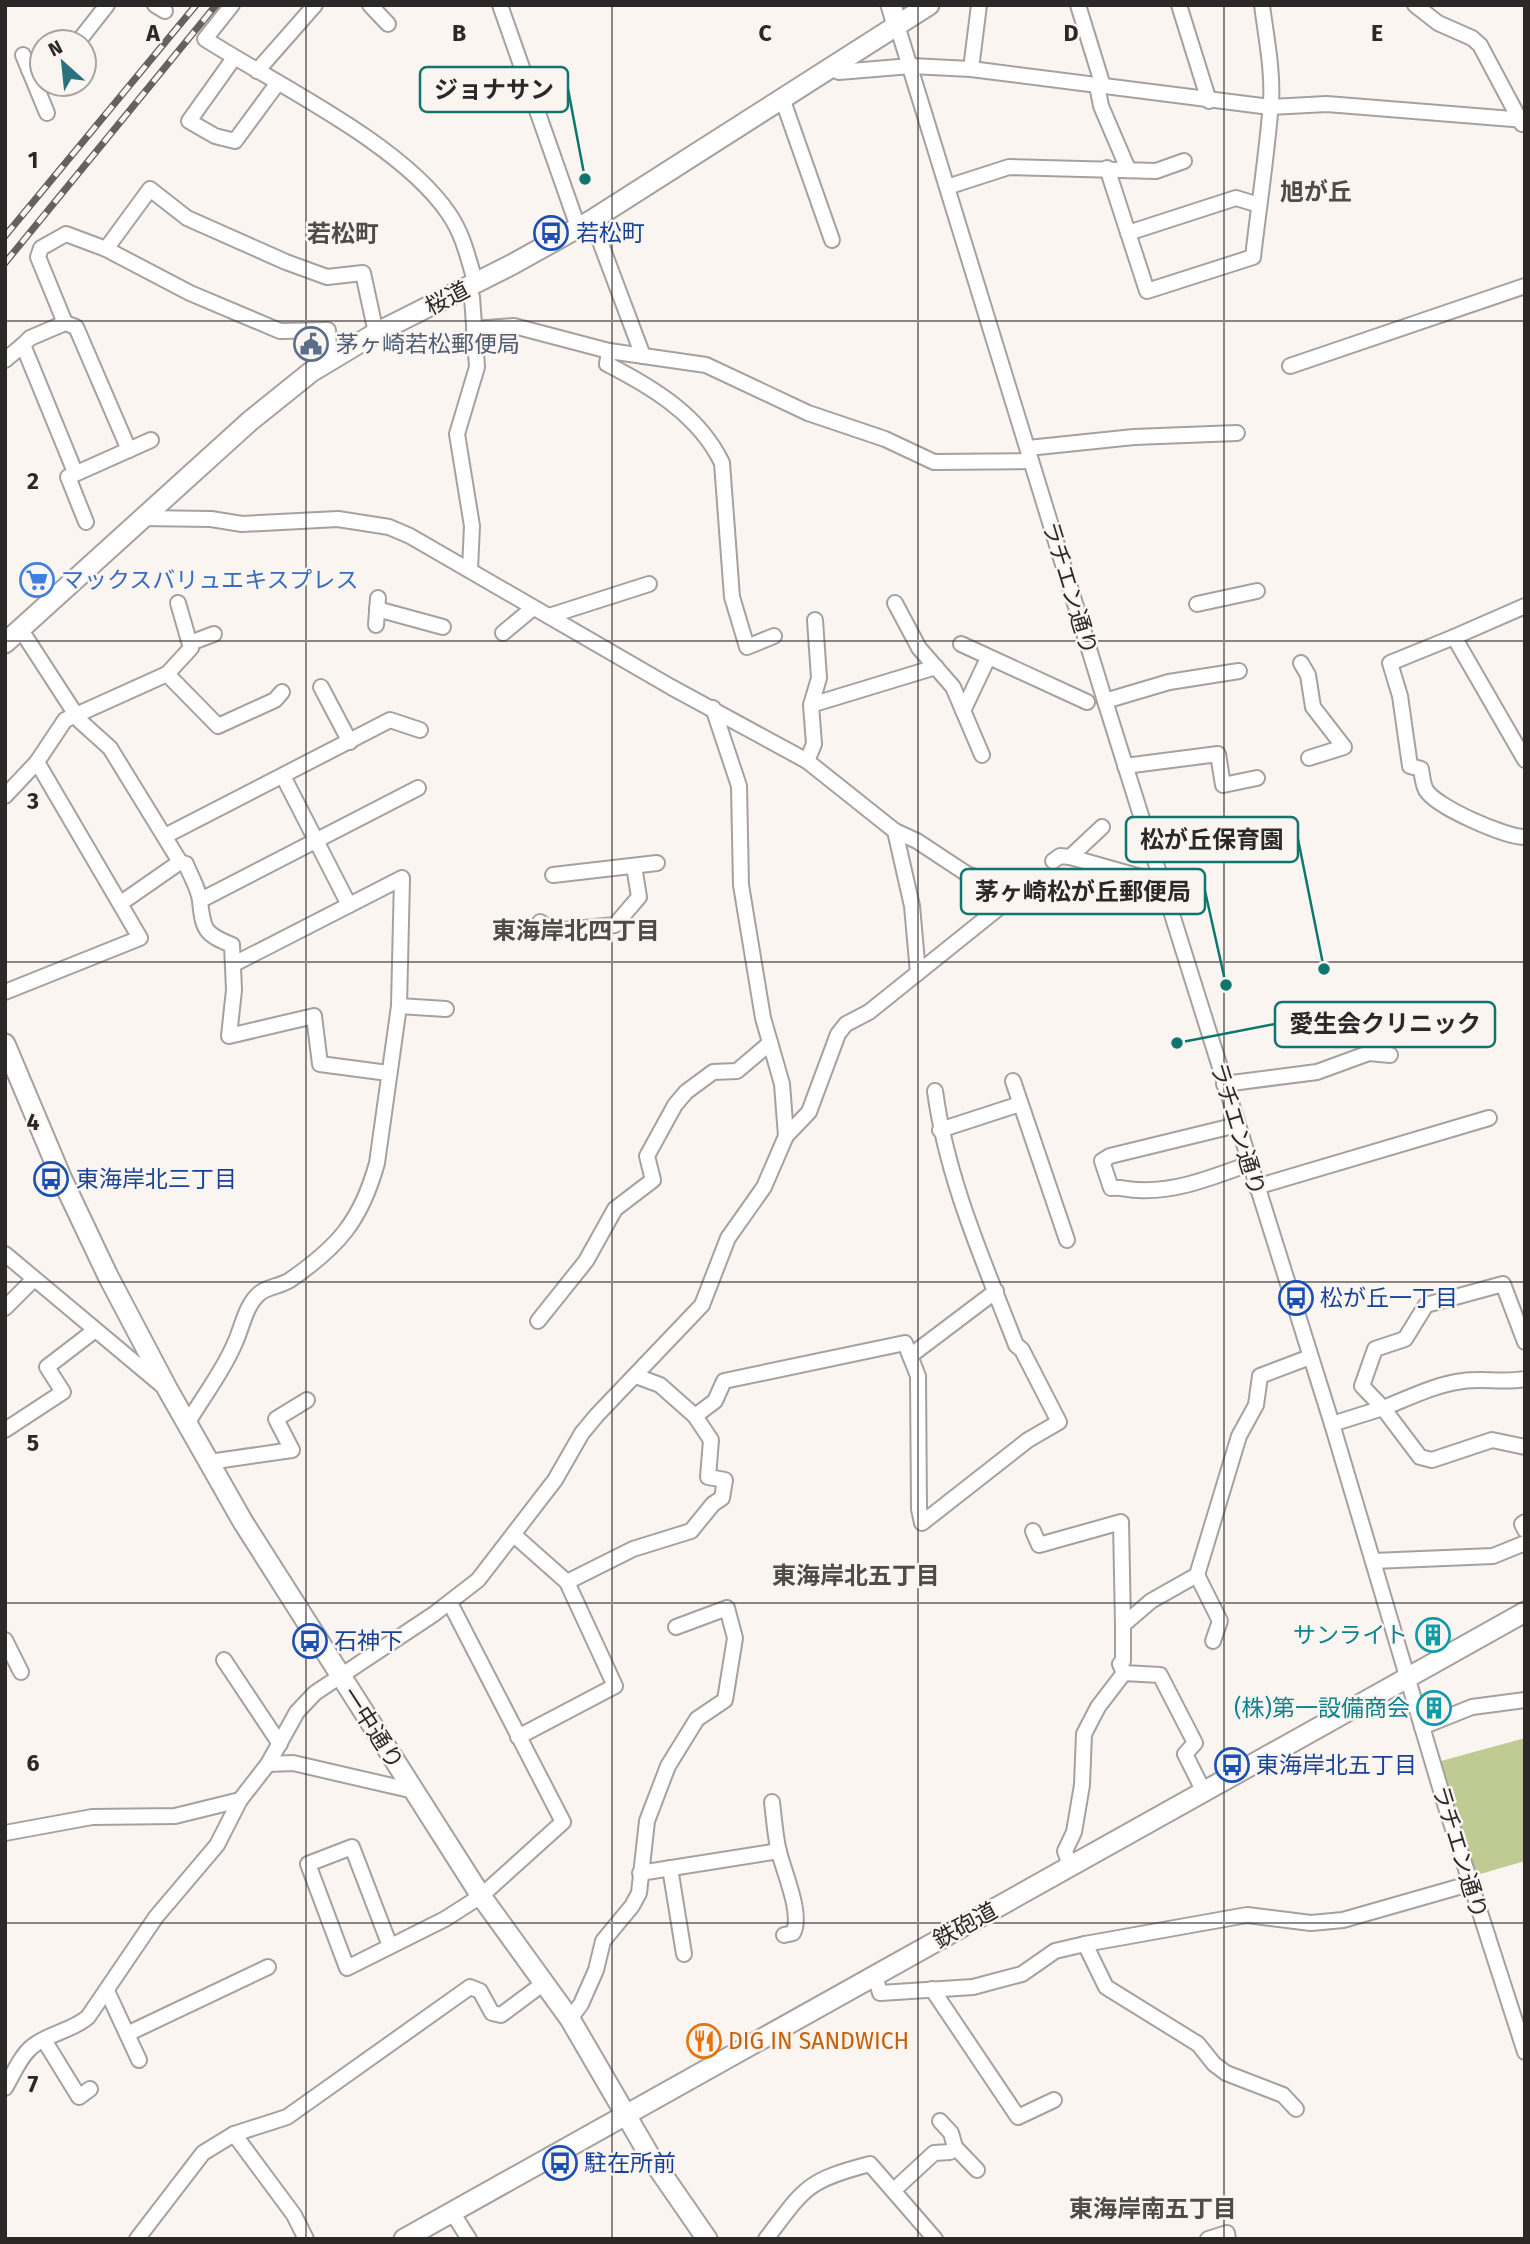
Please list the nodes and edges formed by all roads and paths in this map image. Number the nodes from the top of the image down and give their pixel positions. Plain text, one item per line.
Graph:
1 (107, 5) edge
2 (232, 5) edge
3 (315, 5) edge
4 (370, 5) edge
5 (499, 5) edge
6 (891, 5) edge
7 (929, 5) edge
8 (979, 5) edge
9 (1078, 5) edge
10 (1179, 5) edge
11 (1262, 5) edge
12 (1415, 5) edge
13 (388, 24) dead end
14 (897, 25) junction
15 (89, 28) edge
16 (23, 55) dead end
17 (234, 58) junction
18 (28, 60) edge
19 (911, 66) junction
20 (831, 68) junction
21 (971, 69) junction
22 (257, 71) junction
23 (277, 84) junction
24 (1100, 86) junction
25 (43, 98) edge
26 (782, 98) junction
27 (1209, 101) junction
28 (1270, 107) junction
29 (47, 113) dead end
30 (1523, 123) edge
31 (1184, 161) dead end
32 (1107, 168) junction
33 (1128, 169) junction
34 (947, 187) junction
35 (1259, 205) junction
36 (585, 224) junction
37 (1128, 233) junction
38 (832, 240) dead end
39 (106, 249) junction
40 (472, 286) junction
41 (1525, 286) edge
42 (65, 323) junction
43 (474, 329) junction
44 (376, 333) junction
45 (23, 345) junction
46 (609, 351) junction
47 (643, 356) junction
48 (334, 357) junction
49 (5, 360) edge
50 (1290, 366) dead end
51 (1237, 433) dead end
52 (151, 440) dead end
53 (129, 450) junction
54 (1029, 455) junction
55 (75, 472) junction
56 (142, 518) junction
57 (86, 522) dead end
58 (470, 569) junction
59 (649, 584) dead end
60 (1257, 591) dead end
61 (178, 603) dead end
62 (895, 603) dead end
63 (1197, 604) dead end
64 (1525, 606) edge
65 (533, 608) junction
66 (549, 616) junction
67 (815, 620) dead end
68 (376, 625) dead end
69 (443, 627) dead end
70 (21, 630) junction
71 (503, 633) dead end
72 (214, 634) dead end
73 (774, 636) dead end
74 (1454, 637) junction
75 (5, 643) edge
76 (190, 643) junction
77 (961, 644) dead end
78 (988, 657) junction
79 (1301, 663) dead end
80 (936, 667) junction
81 (1239, 671) dead end
82 (167, 674) junction
83 (321, 687) dead end
84 (282, 692) dead end
85 (1104, 701) junction
86 (1087, 702) dead end
87 (811, 705) junction
88 (713, 708) junction
89 (963, 711) junction
90 (76, 713) junction
91 (420, 730) dead end
92 (350, 742) junction
93 (982, 755) dead end
94 (1308, 758) dead end
95 (1525, 760) edge
96 (807, 761) junction
97 (37, 762) junction
98 (1125, 766) junction
99 (283, 776) junction
100 (1257, 778) dead end
101 (418, 788) dead end
102 (5, 796) edge
103 (1102, 827) dead end
104 (895, 831) junction
105 (165, 836) junction
106 (1525, 837) edge
107 (316, 840) junction
108 (1070, 857) junction
109 (1053, 861) dead end
110 (180, 862) junction
111 (657, 863) dead end
112 (634, 866) junction
113 (553, 875) dead end
114 (1162, 883) junction
115 (201, 900) junction
116 (121, 903) junction
117 (349, 905) junction
118 (540, 922) dead end
119 (234, 964) junction
120 (918, 973) junction
121 (5, 992) edge
122 (399, 1006) junction
123 (446, 1009) dead end
124 (770, 1043) junction
125 (5, 1044) edge
126 (1390, 1055) dead end
127 (388, 1073) junction
128 (1013, 1081) dead end
129 (1224, 1084) junction
130 (935, 1091) dead end
131 (1020, 1104) junction
132 (1489, 1118) dead end
133 (1237, 1125) junction
134 (940, 1130) junction
135 (786, 1136) junction
136 (1249, 1164) junction
137 (1256, 1187) junction
138 (1067, 1240) dead end
139 (5, 1254) edge
140 (34, 1279) junction
141 (996, 1292) junction
142 (5, 1308) edge
143 (538, 1321) dead end
144 (94, 1331) junction
145 (1525, 1342) edge
146 (910, 1356) junction
147 (1310, 1357) junction
148 (636, 1376) junction
149 (1525, 1379) edge
150 (168, 1390) junction
151 (307, 1399) dead end
152 (1383, 1408) junction
153 (695, 1416) junction
154 (187, 1424) junction
155 (1332, 1424) junction
156 (5, 1430) edge
157 (1525, 1447) edge
158 (209, 1462) junction
159 (1525, 1522) edge
160 (1525, 1530) edge
161 (1034, 1531) dead end
162 (514, 1535) junction
163 (1525, 1543) edge
164 (1373, 1561) junction
165 (1197, 1575) junction
166 (567, 1582) junction
167 (450, 1603) junction
168 (1525, 1612) edge
169 (1123, 1626) junction
170 (677, 1628) dead end
171 (5, 1640) edge
172 (1213, 1641) dead end
173 (224, 1660) dead end
174 (22, 1672) dead end
175 (1124, 1673) junction
176 (339, 1675) junction
177 (1407, 1677) junction
178 (1525, 1700) edge
179 (1422, 1727) junction
180 (518, 1737) junction
181 (280, 1744) junction
182 (268, 1764) junction
183 (414, 1791) junction
184 (1203, 1791) junction
185 (240, 1800) junction
186 (772, 1802) dead end
187 (5, 1833) edge
188 (779, 1851) junction
189 (1070, 1866) junction
190 (670, 1868) junction
191 (640, 1873) junction
192 (1469, 1884) junction
193 (481, 1896) junction
194 (784, 1935) dead end
195 (1086, 1944) junction
196 (390, 1947) junction
197 (684, 1954) dead end
198 (268, 1967) dead end
199 (876, 1975) junction
200 (544, 1983) junction
201 (932, 1989) junction
202 (107, 1991) junction
203 (570, 2019) junction
204 (127, 2034) junction
205 (44, 2040) junction
206 (1525, 2052) edge
207 (139, 2060) dead end
208 (5, 2088) edge
209 (90, 2090) dead end
210 (1054, 2100) dead end
211 (1296, 2109) dead end
212 (626, 2115) junction
213 (940, 2121) dead end
214 (234, 2134) junction
215 (955, 2147) junction
216 (976, 2171) dead end
217 (894, 2190) junction
218 (452, 2212) junction
219 (137, 2239) edge
220 (306, 2239) edge
221 (404, 2239) edge
222 (469, 2239) edge
223 (707, 2239) edge
224 (766, 2239) edge
225 (935, 2239) edge
226 (1208, 2239) edge
227 (1228, 2239) edge

1 - 15 street
2 - 17 street
3 - 22 street
4 - 13 street
5 - 36 street
6 - 14 street, ラチエン通り
7 - 14 street, 桜道
8 - 21 street
9 - 24 street
10 - 27 street
11 - 28 street
12 - 30 street
14 - 19 street, ラチエン通り
14 - 20 street, 桜道
16 - 18 street
17 - 22 street
17 - 23 street
19 - 20 street
19 - 21 street
19 - 34 street, ラチエン通り
20 - 26 street, 桜道
21 - 24 street
22 - 23 street
23 - 40 street
24 - 27 street
24 - 33 street
25 - 29 street
26 - 36 street, 桜道
26 - 38 street
27 - 28 street
28 - 30 street
28 - 35 street
31 - 33 street
32 - 33 street
32 - 34 street
32 - 37 street
34 - 54 street, ラチエン通り
35 - 37 street
35 - 37 street
36 - 40 street, 桜道
36 - 47 street
39 - 42 street
39 - 44 street
39 - 48 street
40 - 43 street
40 - 44 street, 桜道
41 - 50 street
42 - 45 street
42 - 53 street
43 - 46 street
43 - 58 street
44 - 48 street, 桜道
45 - 49 street
45 - 55 street
46 - 47 street
46 - 73 street
47 - 54 street
48 - 56 street, 桜道
51 - 54 street
52 - 53 street
53 - 55 street
54 - 85 street, ラチエン通り
55 - 57 street
56 - 58 street
56 - 70 street, 桜道
58 - 65 street
59 - 66 street
60 - 63 street
61 - 76 street
62 - 80 street
64 - 74 street
65 - 66 street
65 - 71 street
66 - 88 street
67 - 87 street
68 - 69 street
70 - 75 street, 桜道
70 - 90 street
72 - 76 street
74 - 95 street
74 - 106 street
76 - 82 street
77 - 78 street
78 - 86 street
78 - 89 street
79 - 94 street
80 - 87 street
80 - 89 street
81 - 85 street
82 - 84 street
82 - 90 street
83 - 92 street
85 - 98 street, ラチエン通り
87 - 96 street
88 - 96 street
88 - 124 street
89 - 93 street
90 - 97 street
90 - 105 street
91 - 92 street
92 - 99 street
96 - 104 street
97 - 102 street
97 - 116 street
98 - 100 street
98 - 114 street, ラチエン通り
99 - 105 street
99 - 107 street
101 - 107 street
103 - 108 street
104 - 120 street
104 - 120 street
105 - 110 street
107 - 115 street
107 - 117 street
108 - 109 street
108 - 114 street
110 - 115 street
110 - 116 street
111 - 112 street
112 - 113 street
112 - 118 street
114 - 129 street, ラチエン通り
115 - 119 street
116 - 121 street
117 - 119 street
117 - 122 street
119 - 127 street
120 - 135 street
122 - 123 street
122 - 127 street
124 - 135 street
124 - 143 street
125 - 150 street, 一中通り
126 - 129 street
127 - 154 street
128 - 131 street
129 - 133 street, ラチエン通り
130 - 134 street
131 - 134 street
131 - 138 street
132 - 137 street
133 - 136 street, ラチエン通り
133 - 136 street
134 - 141 street
135 - 148 street
136 - 137 street, ラチエン通り
137 - 147 street, ラチエン通り
139 - 140 street
140 - 142 street
140 - 144 street
141 - 146 street
141 - 146 street
144 - 150 street
144 - 156 street
145 - 152 street
146 - 153 street
147 - 155 street, ラチエン通り
147 - 165 street
148 - 153 street
148 - 162 street
149 - 152 street
150 - 154 street, 一中通り
151 - 158 street
152 - 155 street
152 - 157 street
153 - 166 street
154 - 158 street, 一中通り
155 - 164 street, ラチエン通り
158 - 176 street, 一中通り
159 - 160 street
161 - 169 street
162 - 166 street
162 - 167 street
163 - 164 street
164 - 177 street, ラチエン通り
165 - 169 street
165 - 172 street
166 - 180 street
167 - 176 street
167 - 180 street
168 - 177 street, 鉄砲道
169 - 175 street
170 - 191 street
171 - 174 street
173 - 181 street
175 - 184 street
175 - 189 street
176 - 181 street
176 - 183 street, 一中通り
177 - 179 street, ラチエン通り
177 - 184 street, 鉄砲道
178 - 179 street
179 - 192 street, ラチエン通り
180 - 193 street
181 - 182 street
182 - 183 street
182 - 185 street
183 - 193 street, 一中通り
184 - 189 street, 鉄砲道
185 - 187 street
185 - 202 street
186 - 188 street
188 - 190 street
188 - 194 street
189 - 199 street, 鉄砲道
190 - 191 street
190 - 197 street
191 - 203 street
192 - 195 street
192 - 206 street, ラチエン通り
193 - 196 street
193 - 200 street, 一中通り
195 - 201 street
195 - 211 street
196 - 196 street
198 - 204 street
199 - 201 street
199 - 212 street, 鉄砲道
200 - 203 street, 一中通り
200 - 214 street
201 - 210 street
202 - 204 street
202 - 205 street
203 - 212 street, 一中通り
204 - 207 street
205 - 208 street
205 - 209 street
212 - 218 street, 鉄砲道
212 - 223 street, 一中通り
213 - 215 street
214 - 219 street
214 - 220 street
215 - 216 street
215 - 217 street
217 - 224 street
217 - 225 street
218 - 221 street, 鉄砲道
218 - 222 street
226 - 227 street

